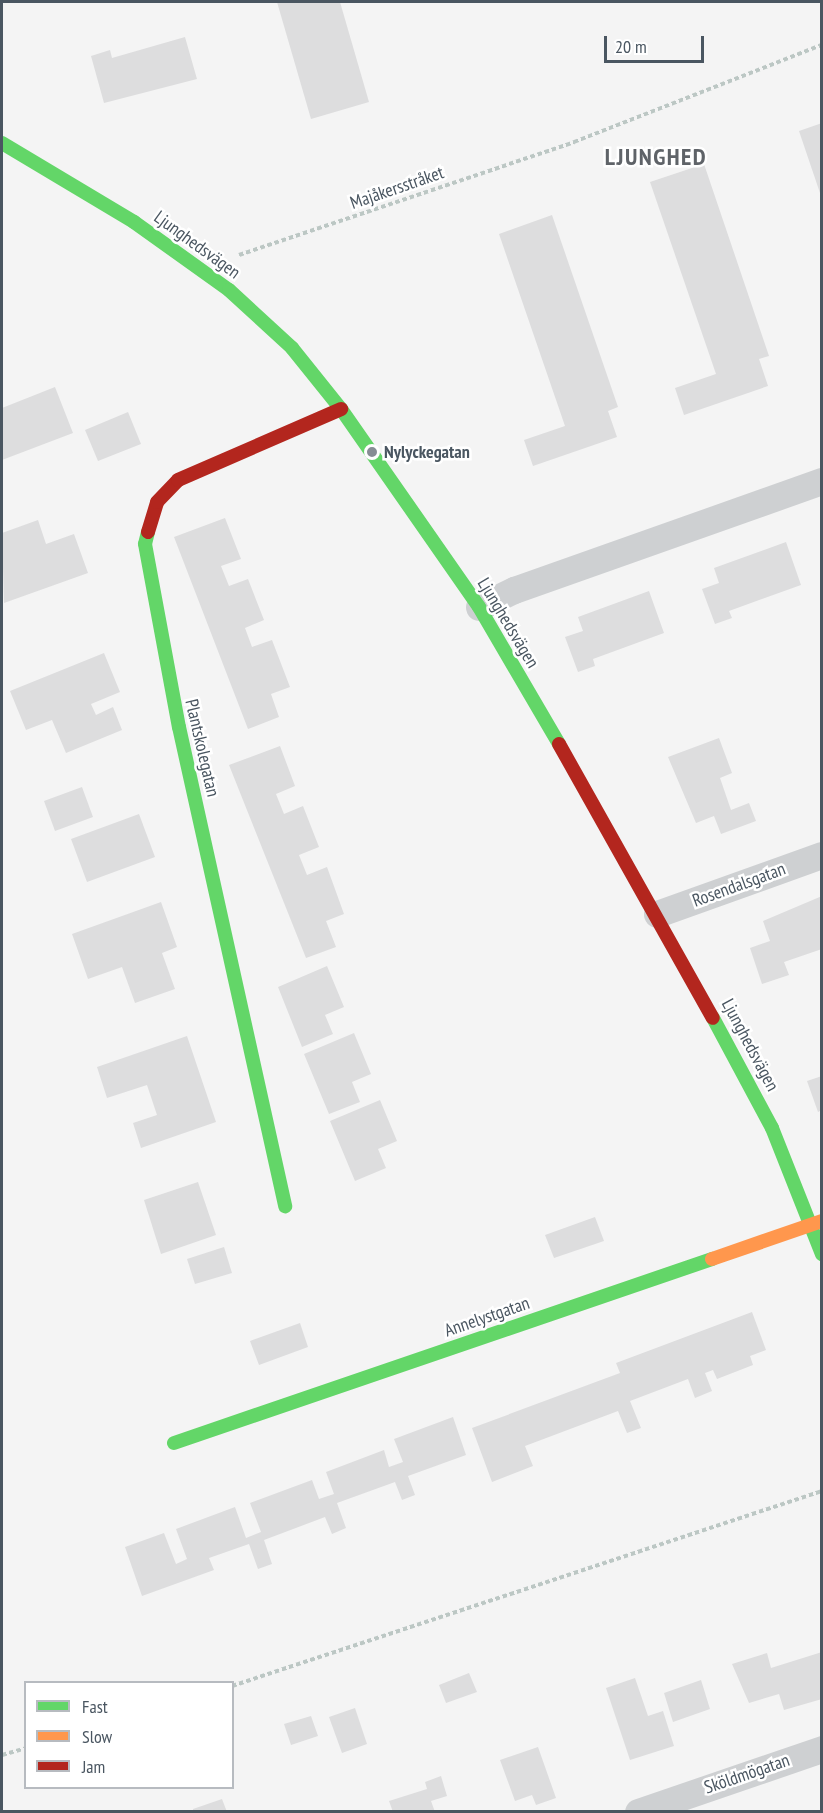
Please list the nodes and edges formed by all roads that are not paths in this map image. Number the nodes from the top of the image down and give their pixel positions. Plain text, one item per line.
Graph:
1 (2, 142) edge
2 (341, 409) junction
3 (822, 481) edge
4 (479, 607) junction
5 (822, 855) edge
6 (657, 914) junction
7 (285, 1206) dead end
8 (817, 1223) edge
9 (822, 1254) edge
10 (174, 1443) dead end
11 (822, 1749) edge
12 (638, 1812) edge

1 - 2 street, Ljunghedsvägen
2 - 4 street, Ljunghedsvägen
2 - 7 street, Plantskolegatan
3 - 4 street
4 - 6 street, Ljunghedsvägen
5 - 6 street, Rosendalsgatan
6 - 8 street, Ljunghedsvägen
8 - 9 street, Ljunghedsvägen
8 - 10 street, Annelystgatan
11 - 12 street, Sköldmögatan

